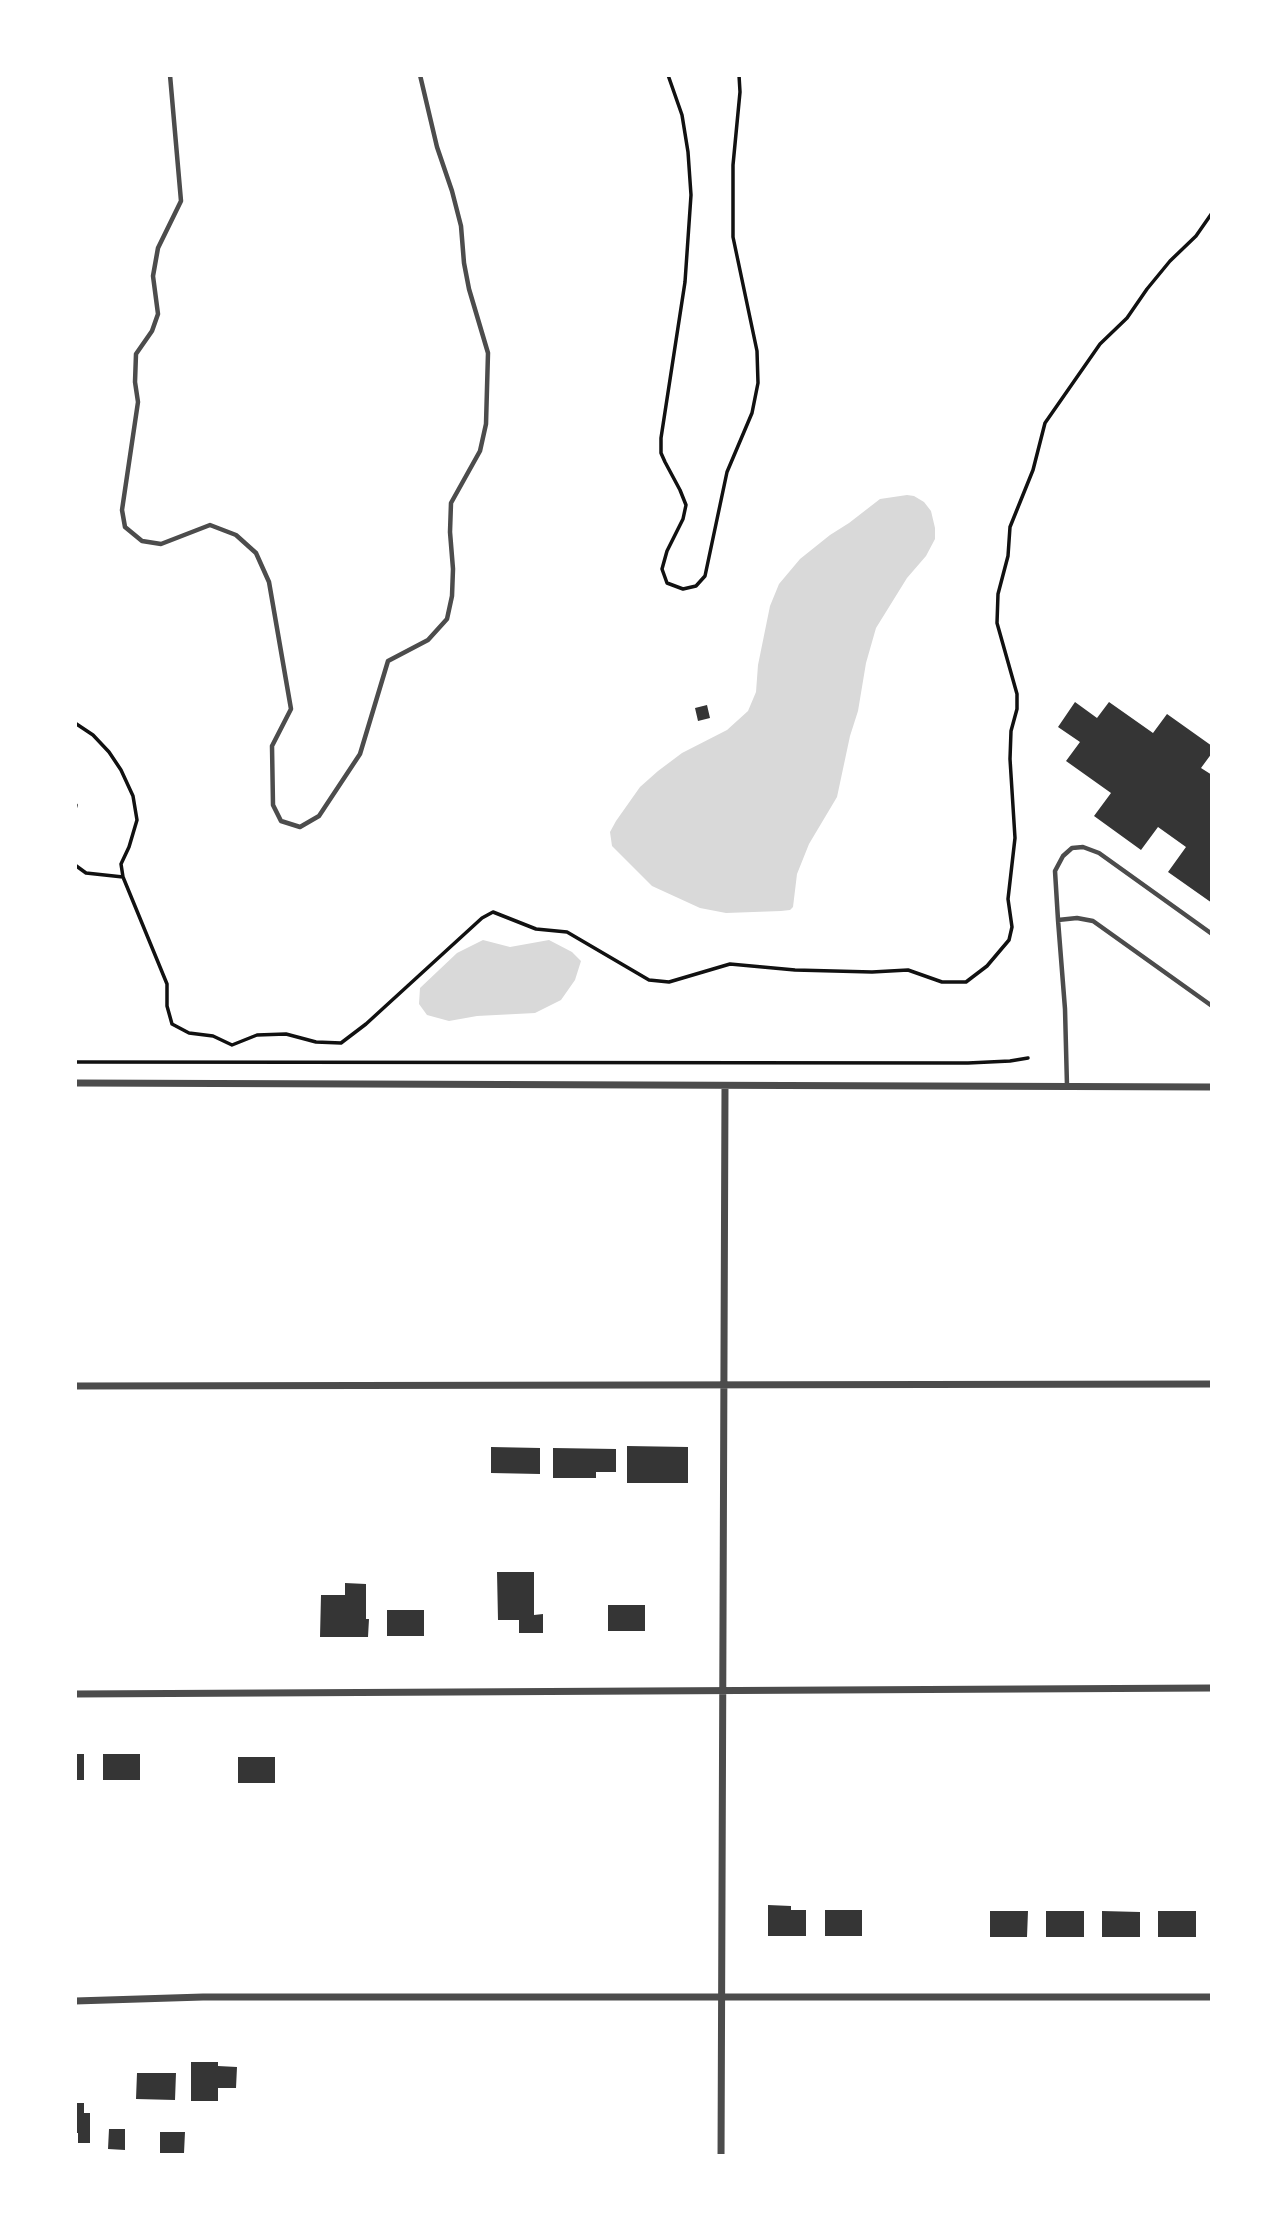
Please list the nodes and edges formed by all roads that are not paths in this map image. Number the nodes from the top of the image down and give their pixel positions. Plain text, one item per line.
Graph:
1 (170, 75) edge
2 (420, 75) edge
3 (1058, 920) junction
4 (1212, 934) edge
5 (1212, 1006) edge
6 (75, 1083) edge
7 (725, 1086) junction
8 (1067, 1086) junction
9 (1212, 1087) edge
10 (723, 1384) junction
11 (1212, 1384) edge
12 (75, 1386) edge
13 (1212, 1688) edge
14 (723, 1690) junction
15 (75, 1694) edge
16 (721, 1997) junction
17 (1212, 1997) edge
18 (75, 2001) edge
19 (720, 2156) edge

1 - 2 lane
3 - 4 lane
3 - 5 lane
3 - 8 lane
6 - 7 street
7 - 8 street
7 - 10 street
8 - 9 street
10 - 11 street
10 - 12 street
10 - 14 street
13 - 14 street
14 - 15 street
14 - 16 street
16 - 17 street
16 - 18 street
16 - 19 street

